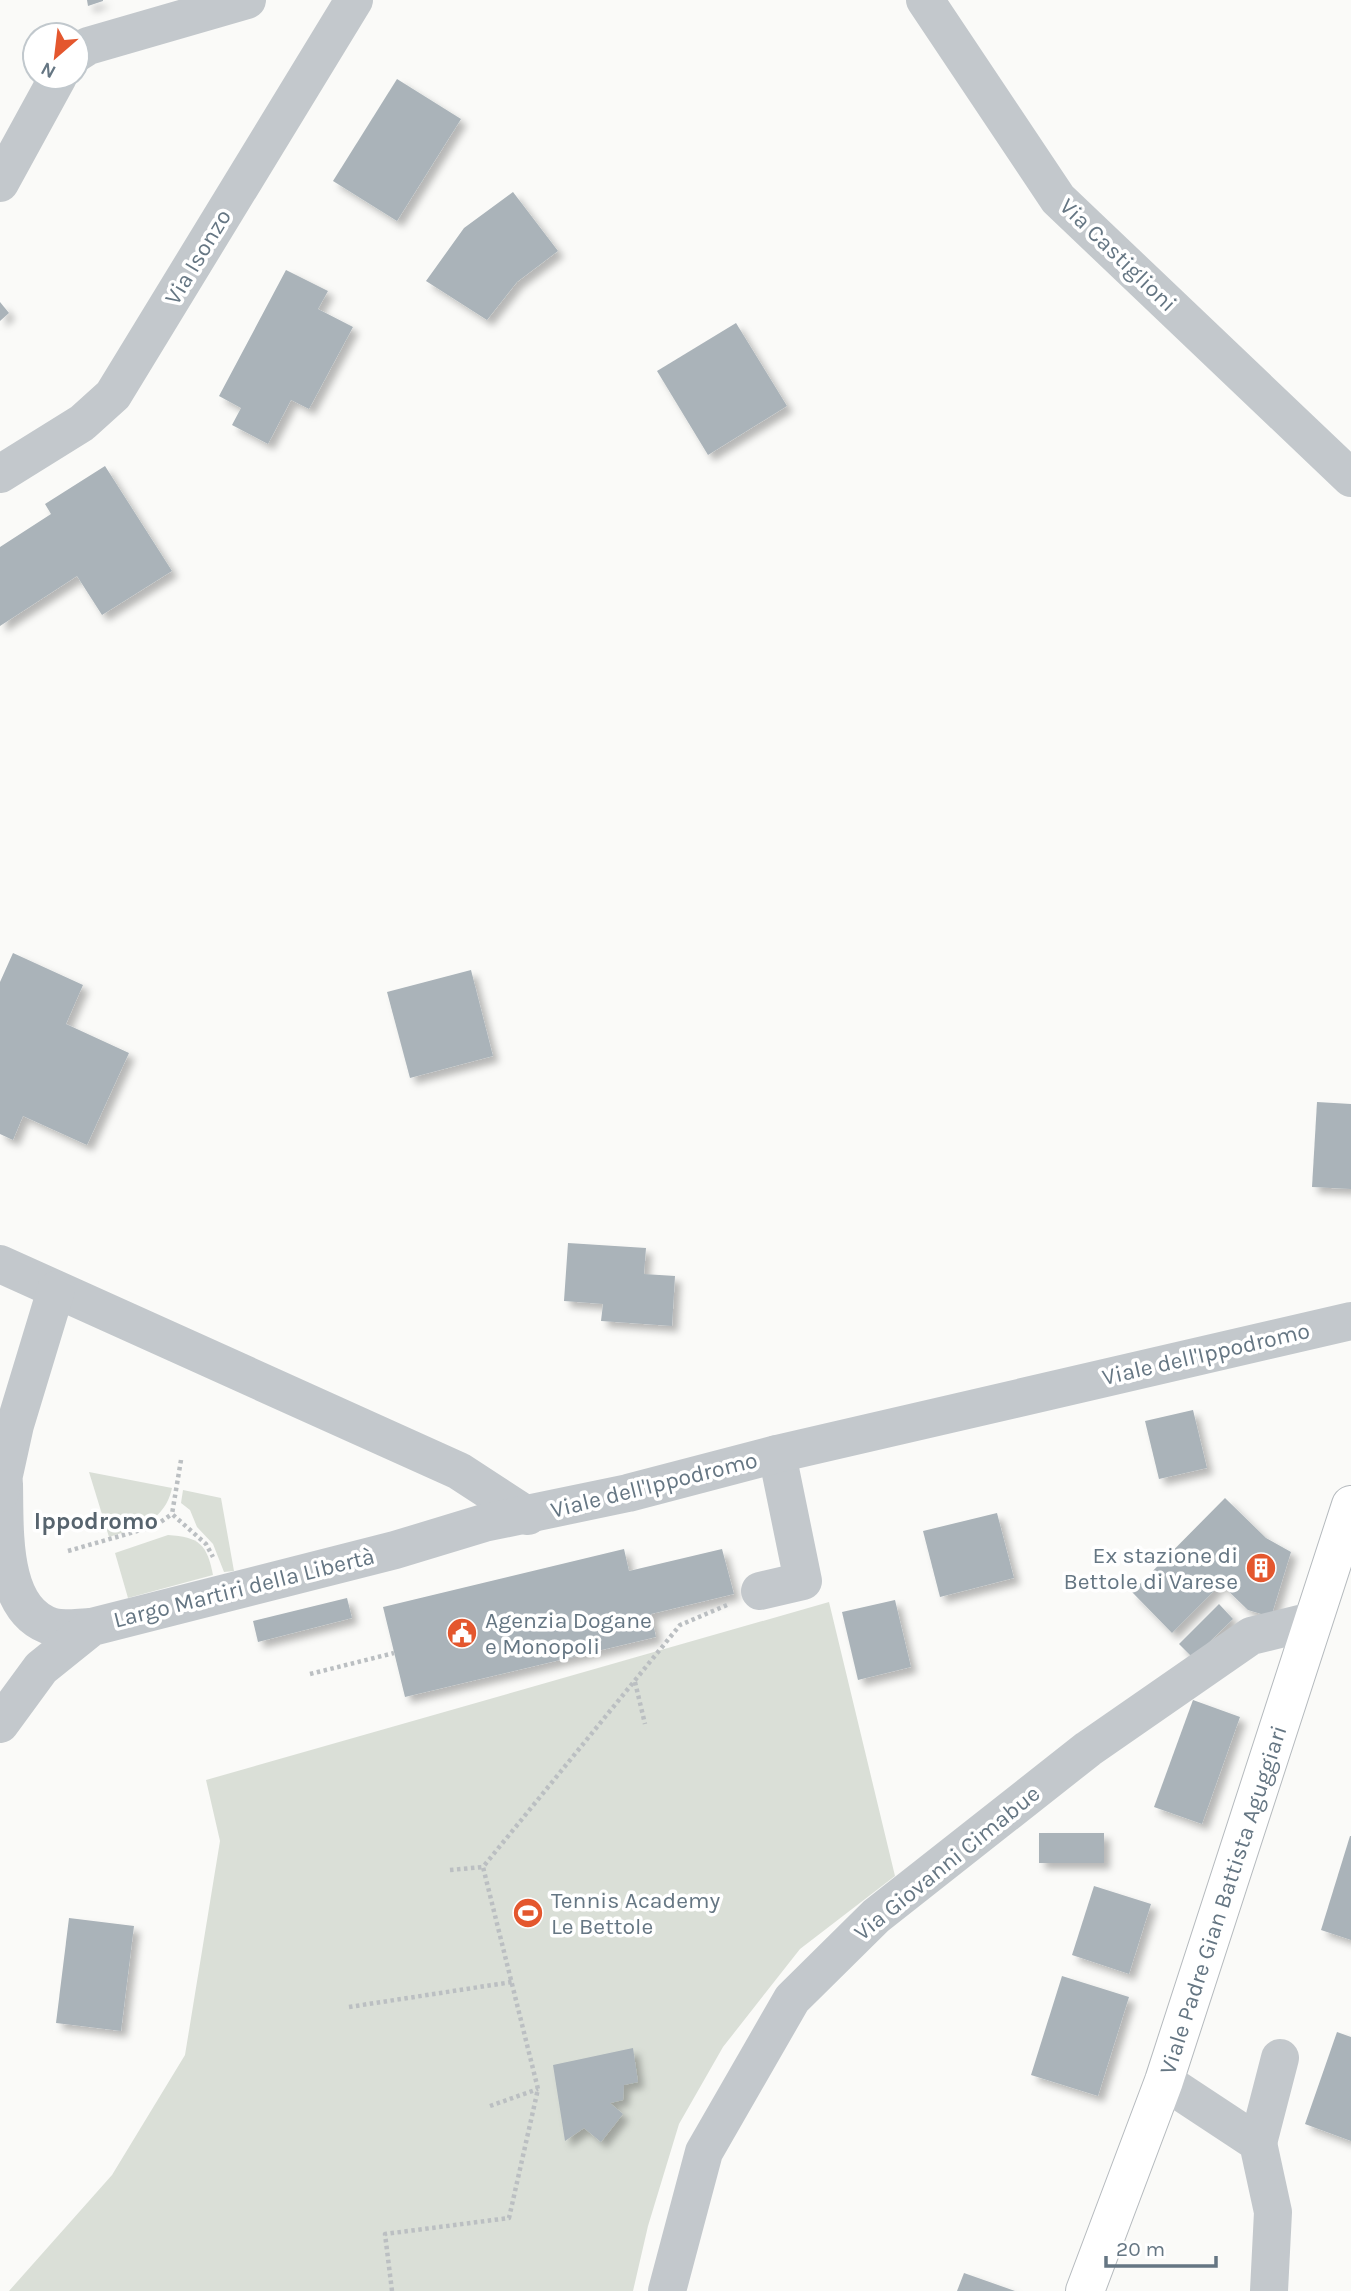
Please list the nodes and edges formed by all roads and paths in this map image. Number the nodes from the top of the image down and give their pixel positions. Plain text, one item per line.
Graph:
1 (247, 0) edge
2 (354, 0) edge
3 (925, 0) edge
4 (91, 45) edge
5 (50, 91) edge
6 (0, 183) edge
7 (0, 474) edge
8 (1351, 478) edge
9 (0, 1264) edge
10 (56, 1290) junction
11 (1351, 1321) edge
12 (777, 1454) junction
13 (181, 1460) dead end
14 (2, 1488) edge
15 (1351, 1505) edge
16 (172, 1514) junction
17 (527, 1516) junction
18 (68, 1551) dead end
19 (214, 1562) dead end
20 (760, 1591) joint
21 (1312, 1621) junction
22 (92, 1627) junction
23 (394, 1653) dead end
24 (310, 1674) dead end
25 (635, 1681) junction
26 (0, 1724) edge
27 (645, 1724) dead end
28 (483, 1867) junction
29 (450, 1870) dead end
30 (512, 1982) junction
31 (349, 2007) dead end
32 (1280, 2058) dead end
33 (1164, 2081) junction
34 (538, 2088) junction
35 (490, 2106) dead end
36 (1258, 2143) junction
37 (392, 2291) edge
38 (667, 2291) edge
39 (1084, 2291) edge
40 (1269, 2291) edge

1 - 4 street
2 - 7 street, Via Isonzo
3 - 8 street, Via Castiglioni
5 - 6 street
9 - 10 street, Viale dell'Ippodromo
10 - 14 street
10 - 17 street, Viale dell'Ippodromo
11 - 12 street, Viale dell'Ippodromo
12 - 17 street, Viale dell'Ippodromo
12 - 20 street
13 - 16 path
14 - 22 street
15 - 21 main road, Viale Padre Gian Battista Aguggiari
16 - 18 path
16 - 19 path
17 - 22 street, Largo Martiri della Libertà
20 - 25 path
21 - 33 main road, Viale Padre Gian Battista Aguggiari
21 - 38 street, Via Giovanni Cimabue
22 - 26 street, Largo Martiri della Libertà
23 - 24 path
25 - 27 path
25 - 28 path
28 - 29 path
28 - 30 path
30 - 31 path
30 - 34 path
32 - 36 street
33 - 36 street
33 - 39 main road, Viale Padre Gian Battista Aguggiari
34 - 35 path
34 - 37 path
36 - 40 street

